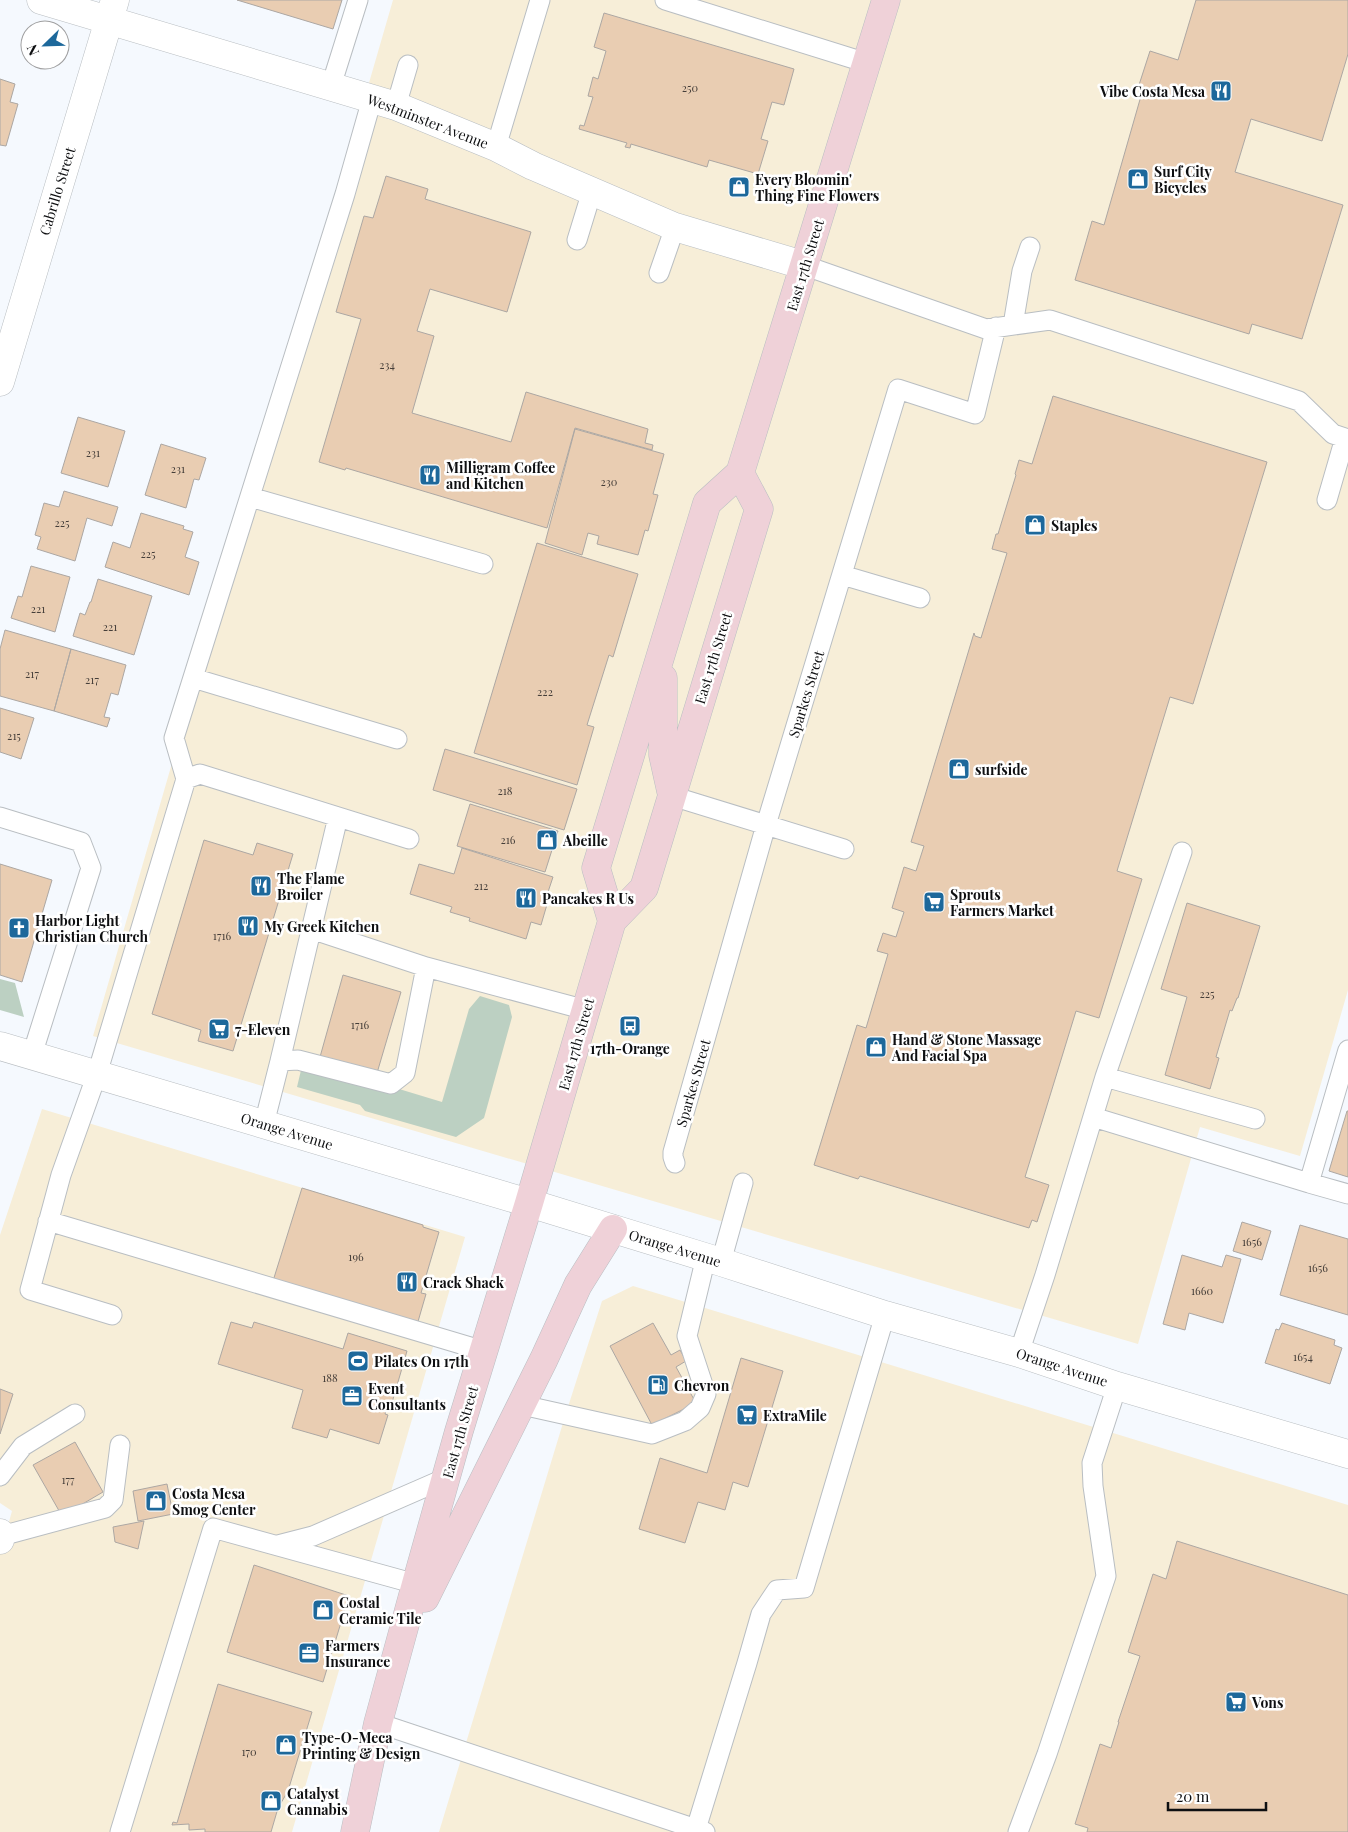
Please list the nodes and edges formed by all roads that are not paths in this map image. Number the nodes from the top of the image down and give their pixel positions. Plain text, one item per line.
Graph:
1 (40, 0) edge
2 (358, 0) edge
3 (540, 0) edge
4 (666, 0) edge
5 (886, 0) edge
6 (111, 11) edge
7 (867, 63) junction
8 (408, 65) dead end
9 (331, 86) junction
10 (384, 102) junction
11 (496, 147) junction
12 (592, 191) junction
13 (675, 227) junction
14 (577, 240) dead end
15 (1030, 247) dead end
16 (806, 266) junction
17 (659, 273) dead end
18 (1004, 326) junction
19 (0, 382) edge
20 (1346, 438) edge
21 (740, 473) junction
22 (250, 497) junction
23 (1327, 500) dead end
24 (483, 564) dead end
25 (842, 576) junction
26 (920, 598) dead end
27 (663, 651) junction
28 (193, 678) junction
29 (397, 739) dead end
30 (186, 779) junction
31 (672, 796) junction
32 (0, 817) edge
33 (338, 817) junction
34 (766, 825) junction
35 (409, 838) dead end
36 (844, 849) dead end
37 (1182, 852) dead end
38 (612, 921) junction
39 (311, 929) junction
40 (426, 967) junction
41 (586, 1010) junction
42 (0, 1046) edge
43 (1348, 1050) edge
44 (32, 1055) junction
45 (280, 1060) junction
46 (97, 1074) junction
47 (1105, 1077) junction
48 (1093, 1117) junction
49 (1255, 1119) dead end
50 (264, 1124) junction
51 (675, 1162) dead end
52 (743, 1183) dead end
53 (1309, 1183) junction
54 (1348, 1194) edge
55 (529, 1203) junction
56 (48, 1221) junction
57 (613, 1229) junction
58 (714, 1260) junction
59 (112, 1315) dead end
60 (885, 1315) junction
61 (484, 1351) junction
62 (1019, 1353) junction
63 (1117, 1386) junction
64 (522, 1405) junction
65 (75, 1414) dead end
66 (120, 1445) dead end
67 (1348, 1454) edge
68 (0, 1476) edge
69 (446, 1478) junction
70 (0, 1536) edge
71 (276, 1545) junction
72 (416, 1584) junction
73 (396, 1656) junction
74 (378, 1723) junction
75 (700, 1831) edge
76 (120, 1832) edge
77 (355, 1832) edge
78 (1018, 1832) edge

1 - 6 street, Westminster Avenue
2 - 9 lane
3 - 11 lane
4 - 7 lane
5 - 7 main road, East 17th Street
6 - 9 street, Westminster Avenue
6 - 19 street, Cabrillo Street
7 - 16 main road, East 17th Street
8 - 10 lane
9 - 10 street, Westminster Avenue
10 - 11 street, Westminster Avenue
10 - 22 lane
11 - 12 street, Westminster Avenue
12 - 13 street, Westminster Avenue
12 - 14 lane
13 - 16 street, Westminster Avenue
13 - 17 lane
15 - 18 lane
16 - 18 lane
16 - 21 main road, East 17th Street
18 - 20 lane
18 - 25 lane, Sparkes Street
20 - 23 lane
21 - 27 main road
21 - 31 main road, East 17th Street
22 - 24 lane
22 - 28 lane
25 - 26 lane
25 - 34 lane, Sparkes Street
27 - 31 main road
27 - 38 main road
28 - 29 lane
28 - 30 lane
30 - 33 lane
30 - 46 lane
31 - 34 lane
31 - 38 main road, East 17th Street
32 - 44 lane
33 - 35 lane
33 - 39 lane
34 - 36 lane
34 - 51 lane, Sparkes Street
37 - 47 lane
38 - 41 main road, East 17th Street
39 - 40 lane
39 - 45 lane
40 - 41 lane
40 - 45 lane
41 - 55 main road, East 17th Street
42 - 44 street, Orange Avenue
43 - 53 lane
44 - 46 street, Orange Avenue
45 - 50 lane
46 - 50 street, Orange Avenue
46 - 56 lane
47 - 48 lane
47 - 49 lane
48 - 53 lane
48 - 62 lane
50 - 55 street, Orange Avenue
52 - 58 lane
53 - 54 lane
55 - 57 street, Orange Avenue
55 - 61 main road, East 17th Street
56 - 59 lane
56 - 61 lane
57 - 58 street, Orange Avenue
57 - 64 main road
58 - 60 street, Orange Avenue
58 - 64 lane
60 - 62 street, Orange Avenue
60 - 75 lane
61 - 69 main road, East 17th Street
62 - 63 street, Orange Avenue
63 - 67 street, Orange Avenue
63 - 78 lane
64 - 73 main road
65 - 68 lane
66 - 70 lane
69 - 71 lane
69 - 72 main road, East 17th Street
71 - 72 lane
71 - 76 lane
72 - 73 main road, East 17th Street
73 - 74 main road, East 17th Street
74 - 75 lane
74 - 77 main road, East 17th Street

